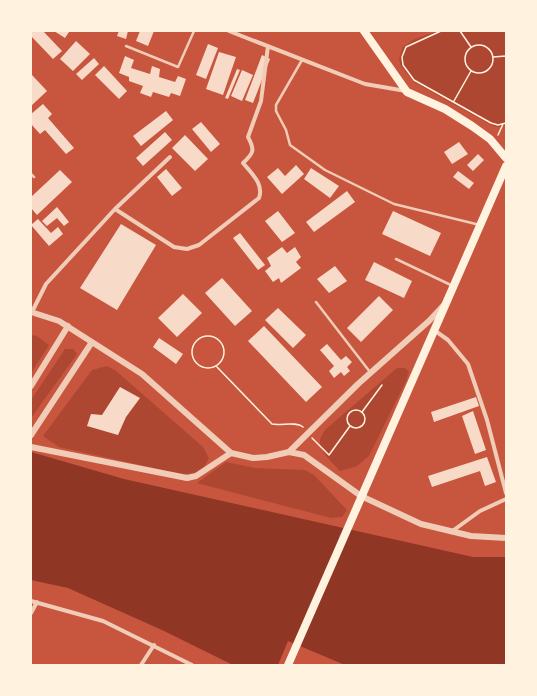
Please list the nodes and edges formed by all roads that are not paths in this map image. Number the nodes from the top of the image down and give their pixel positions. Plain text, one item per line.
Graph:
1 (194, 31) edge
2 (229, 31) edge
3 (364, 31) edge
4 (126, 46) dead end
5 (268, 46) junction
6 (302, 60) junction
7 (407, 92) junction
8 (170, 157) dead end
9 (506, 158) edge
10 (506, 166) edge
11 (31, 174) edge
12 (34, 177) dead end
13 (115, 209) junction
14 (480, 225) junction
15 (396, 260) dead end
16 (453, 286) junction
17 (447, 301) junction
18 (316, 302) dead end
19 (32, 312) edge
20 (68, 326) junction
21 (434, 330) junction
22 (92, 342) junction
23 (371, 373) junction
24 (31, 386) edge
25 (31, 435) edge
26 (31, 447) edge
27 (231, 452) junction
28 (289, 452) junction
29 (506, 493) edge
30 (361, 496) junction
31 (506, 499) edge
32 (450, 532) junction
33 (506, 538) edge
34 (31, 601) edge
35 (38, 602) junction
36 (31, 613) edge
37 (154, 645) junction
38 (141, 665) edge
39 (192, 665) edge
40 (288, 665) edge

1 - 4 lane
2 - 5 street
3 - 7 main road
5 - 6 street
5 - 13 street
6 - 7 street
6 - 14 lane
7 - 9 main road
8 - 13 street
10 - 14 main road
11 - 12 lane
13 - 19 street
14 - 16 main road
15 - 16 lane
16 - 17 main road
17 - 21 main road
17 - 23 street
18 - 23 lane
19 - 20 street
20 - 22 street
20 - 24 street
21 - 29 street
21 - 30 main road
22 - 25 street
22 - 27 street
23 - 28 street
26 - 27 street
27 - 28 street
28 - 30 street
30 - 32 street
30 - 40 main road
31 - 32 street
32 - 33 street
34 - 35 street
35 - 36 street
35 - 37 street
37 - 38 street
37 - 39 street

